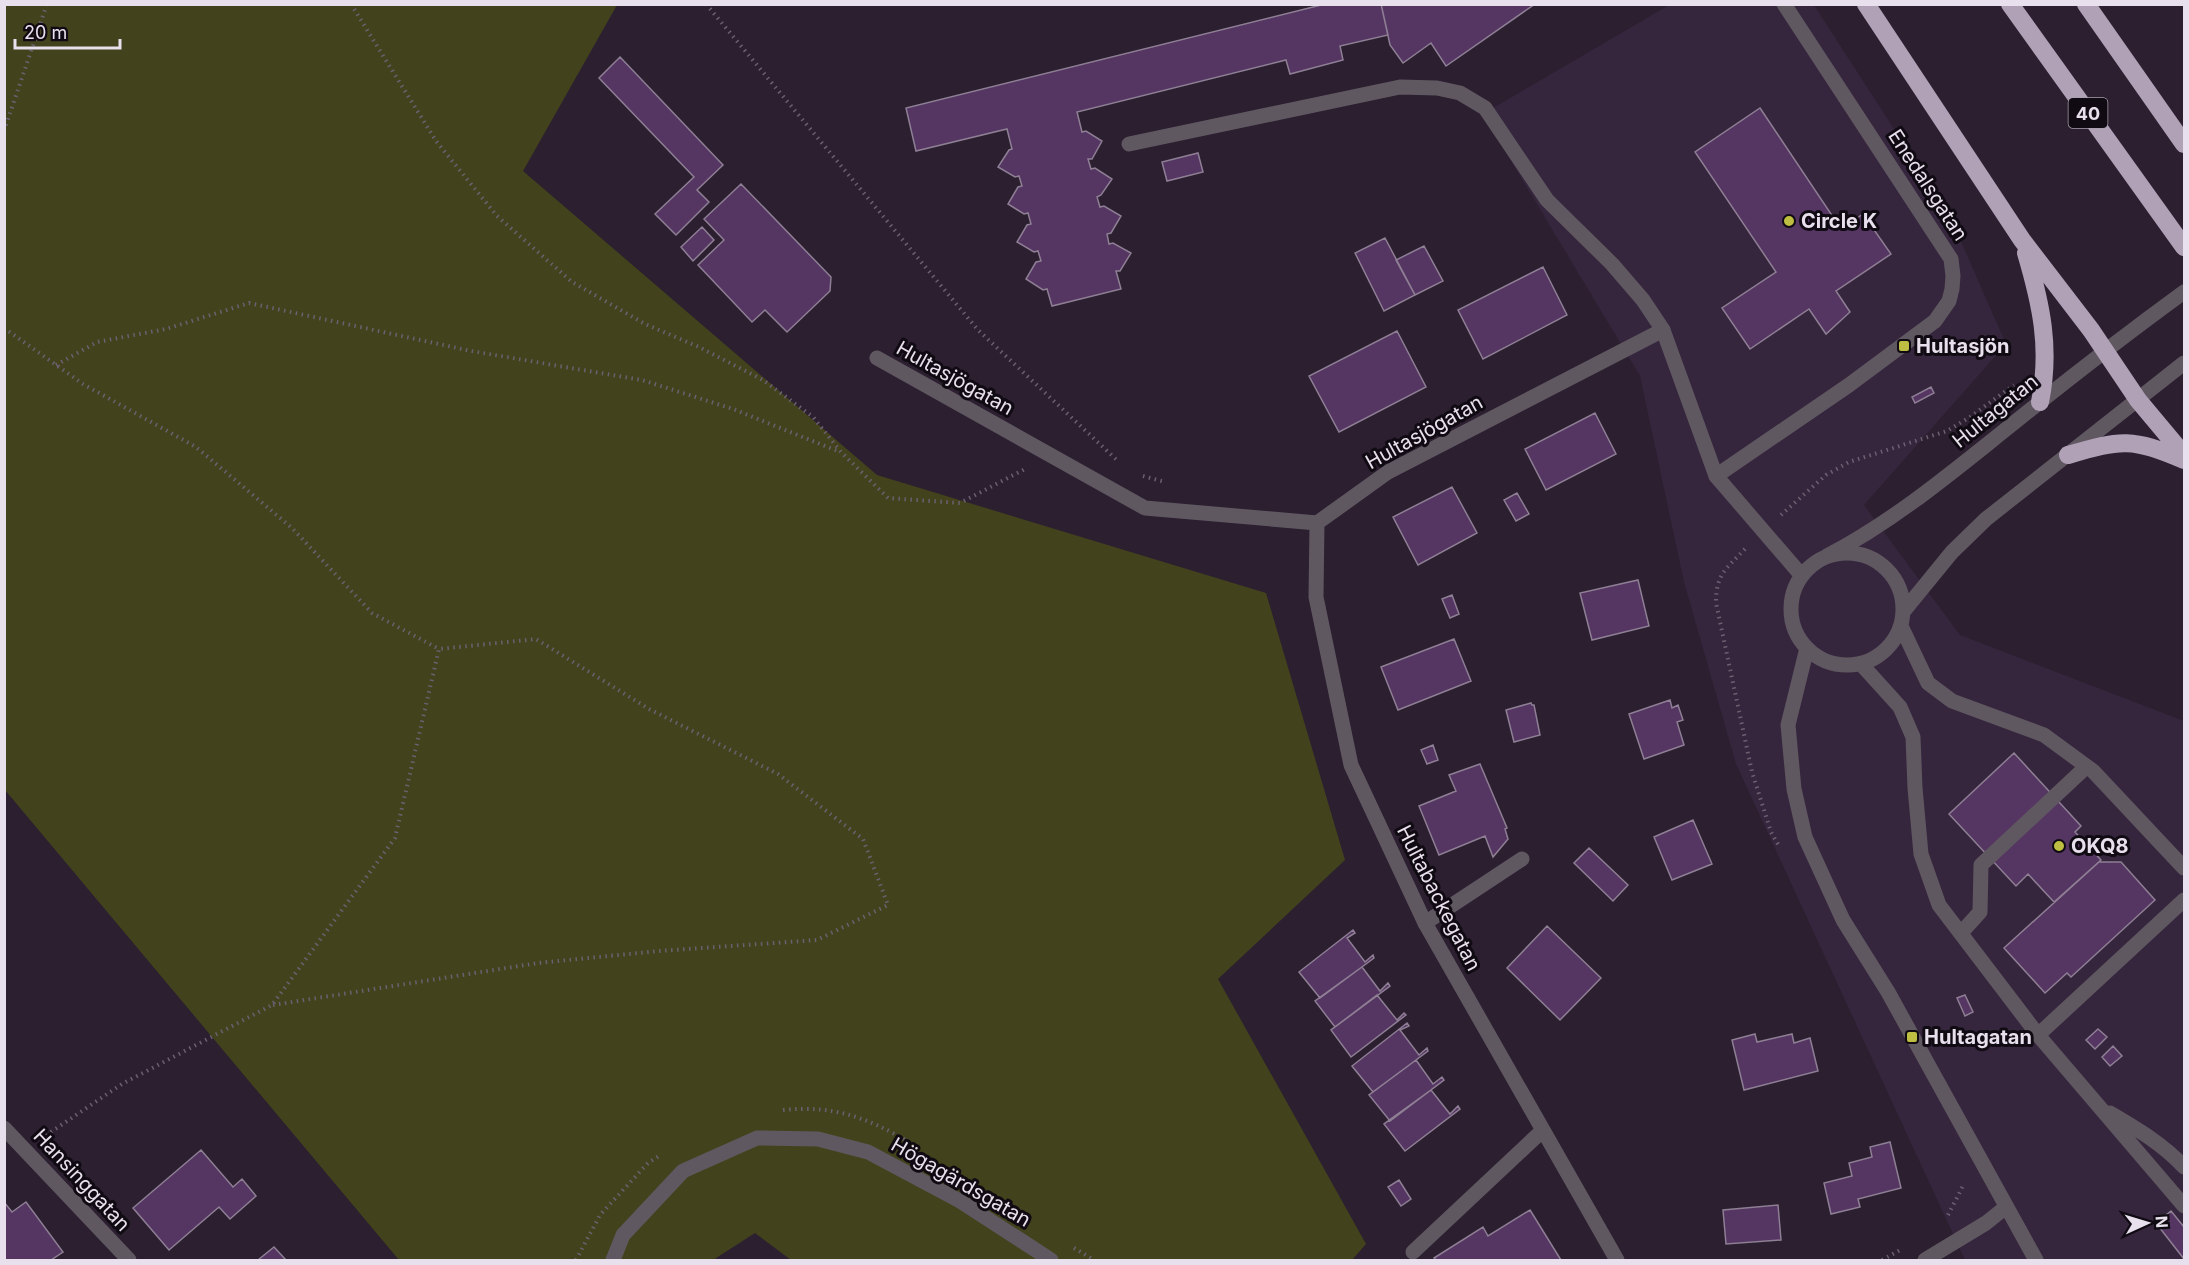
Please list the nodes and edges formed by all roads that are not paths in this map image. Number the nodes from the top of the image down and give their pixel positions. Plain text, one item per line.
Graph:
1 (1784, 4) edge
2 (1866, 4) edge
3 (2010, 4) edge
4 (2086, 4) edge
5 (1129, 144) dead end
6 (2184, 144) edge
7 (2022, 240) junction
8 (2184, 247) edge
9 (2184, 292) edge
10 (1663, 330) junction
11 (2103, 351) junction
12 (877, 358) dead end
13 (2179, 367) edge
14 (2138, 400) junction
15 (2040, 402) junction
16 (2068, 455) junction
17 (2184, 455) edge
18 (2184, 460) edge
19 (1716, 476) junction
20 (1317, 523) junction
21 (1827, 556) junction
22 (1802, 576) junction
23 (1902, 619) junction
24 (1806, 648) junction
25 (1861, 664) junction
26 (2086, 766) junction
27 (1522, 858) dead end
28 (2184, 868) edge
29 (2184, 900) edge
30 (1425, 923) junction
31 (1961, 933) junction
32 (2038, 1035) junction
33 (2100, 1107) junction
34 (4, 1128) edge
35 (1542, 1131) junction
36 (2184, 1167) edge
37 (2184, 1206) edge
38 (2006, 1207) junction
39 (1413, 1252) dead end
40 (125, 1259) edge
41 (613, 1260) edge
42 (1051, 1260) edge
43 (1617, 1260) edge
44 (1925, 1260) edge
45 (2036, 1260) edge

1 - 19 street, Enedalsgatan
2 - 7 highway
3 - 8 highway, 40
4 - 6 highway
5 - 10 street
7 - 11 highway
7 - 15 highway
9 - 11 street, Hultagatan
10 - 19 street
10 - 20 street, Hultasjögatan
11 - 14 highway
11 - 15 street, Hultagatan
12 - 20 street, Hultasjögatan
13 - 14 street
14 - 16 street
14 - 17 highway
15 - 21 street, Hultagatan
16 - 18 highway
16 - 23 street
19 - 22 street
20 - 30 street, Hultabackegatan
21 - 22 street, Hultagatan
21 - 23 street
22 - 24 street
23 - 25 street
23 - 26 street
24 - 25 street
24 - 38 street
25 - 31 street
26 - 28 street
26 - 31 street
27 - 30 street
29 - 32 street
30 - 35 street, Hultabackegatan
31 - 32 street
32 - 33 street
33 - 36 street
33 - 37 street
34 - 40 street, Hansinggatan
35 - 39 street
35 - 43 street, Hultabackegatan
38 - 44 street
38 - 45 street
41 - 42 street, Högagärdsgatan

